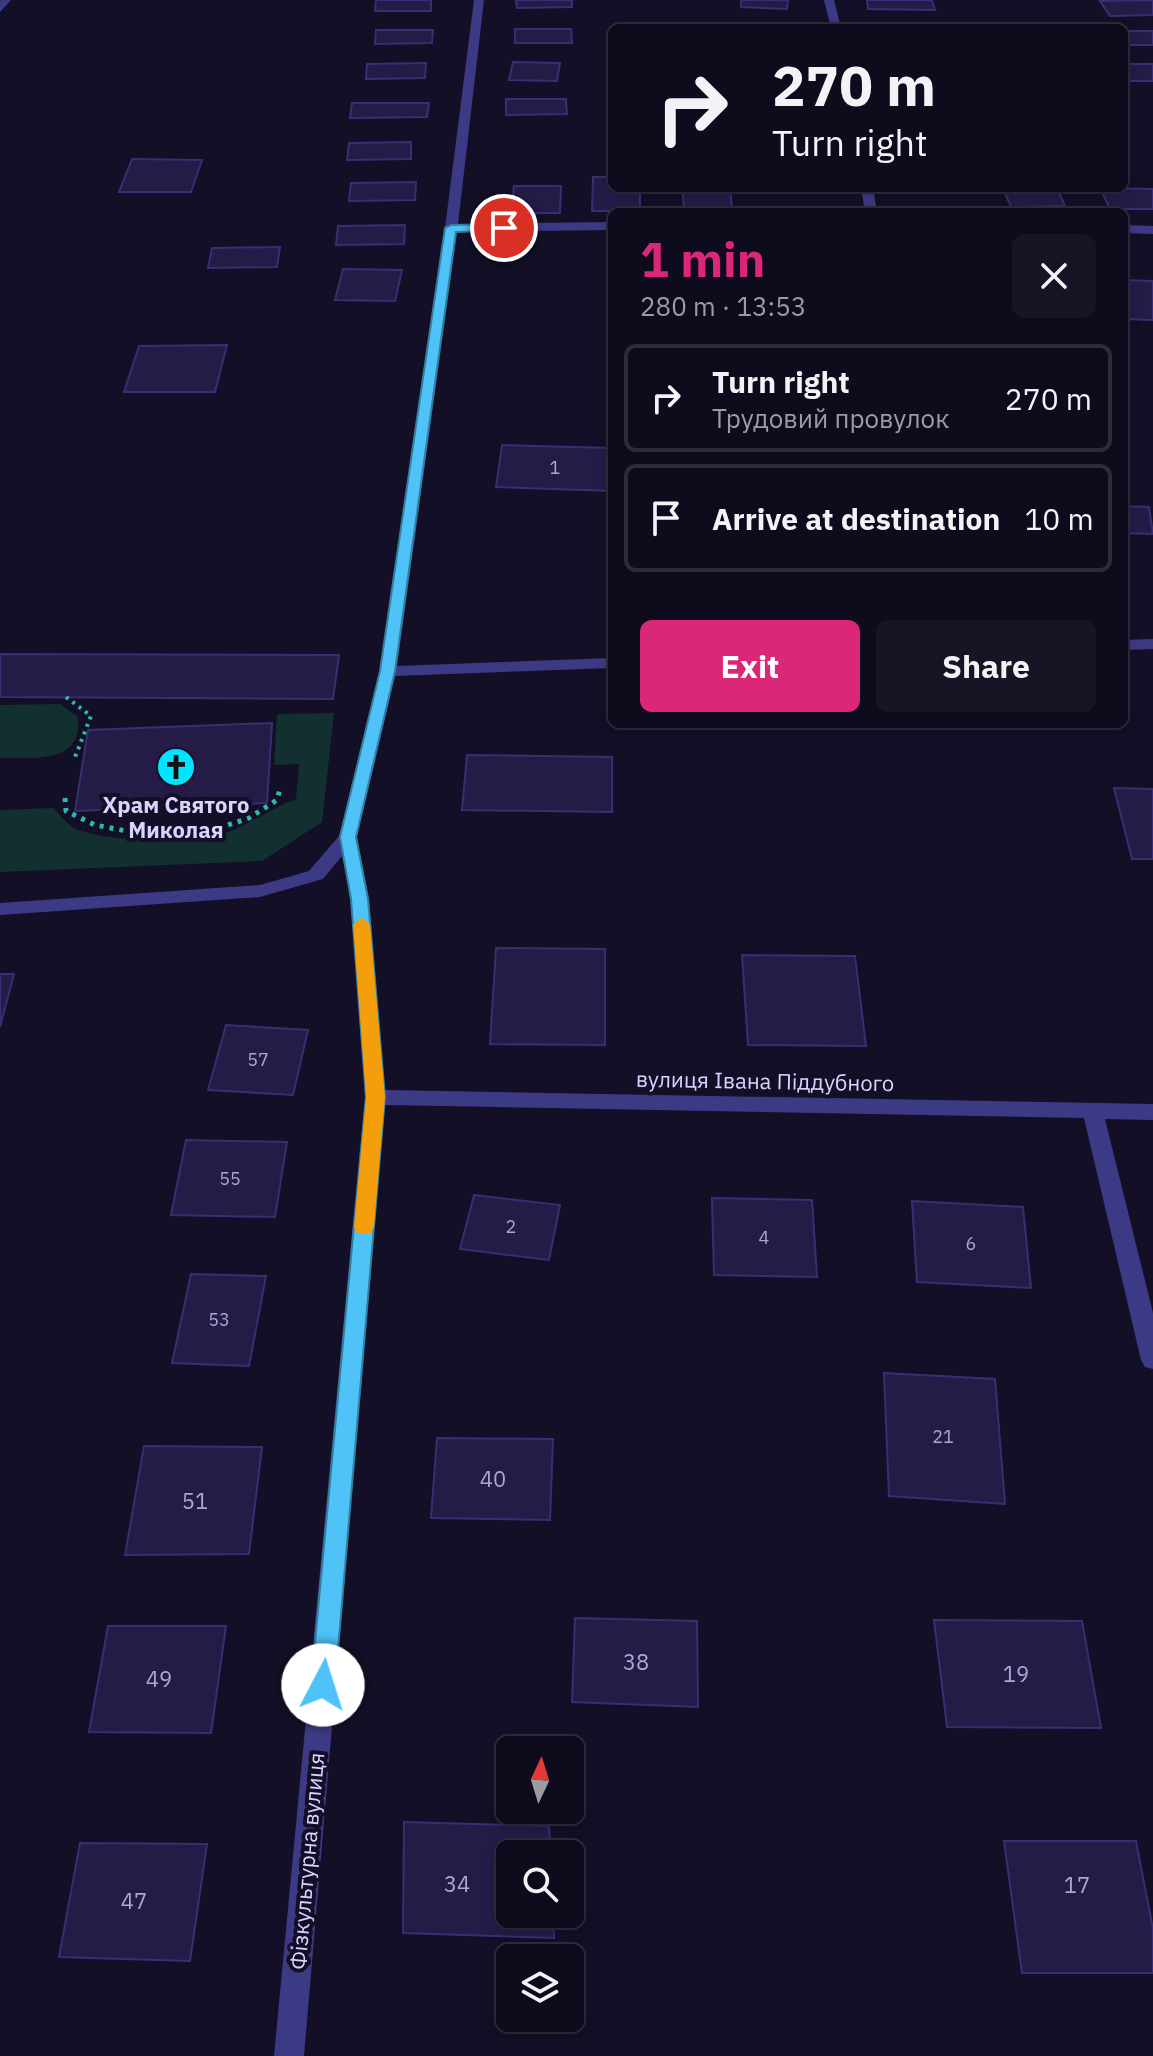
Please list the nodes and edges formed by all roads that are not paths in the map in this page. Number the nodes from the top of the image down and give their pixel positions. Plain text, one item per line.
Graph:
1 (6, 0) edge
2 (479, 0) edge
3 (829, 0) edge
4 (0, 9) edge
5 (835, 24) edge
6 (608, 226) edge
7 (451, 228) junction
8 (1128, 229) edge
9 (1153, 230) edge
10 (1153, 644) edge
11 (1128, 645) edge
12 (608, 663) edge
13 (388, 671) junction
14 (348, 837) junction
15 (0, 909) edge
16 (375, 1097) junction
17 (1093, 1111) junction
18 (1153, 1112) edge
19 (1153, 1360) edge
20 (289, 2056) edge

1 - 4 street
2 - 7 street, Фізкультурна вулиця
3 - 5 street
6 - 7 street
7 - 13 street, Фізкультурна вулиця
8 - 9 street
10 - 11 street
12 - 13 street
13 - 14 street, Фізкультурна вулиця
14 - 15 street
14 - 16 street, Фізкультурна вулиця
16 - 17 street, вулиця Івана Піддубного
16 - 20 street, Фізкультурна вулиця
17 - 18 street, вулиця Івана Піддубного
17 - 19 street

